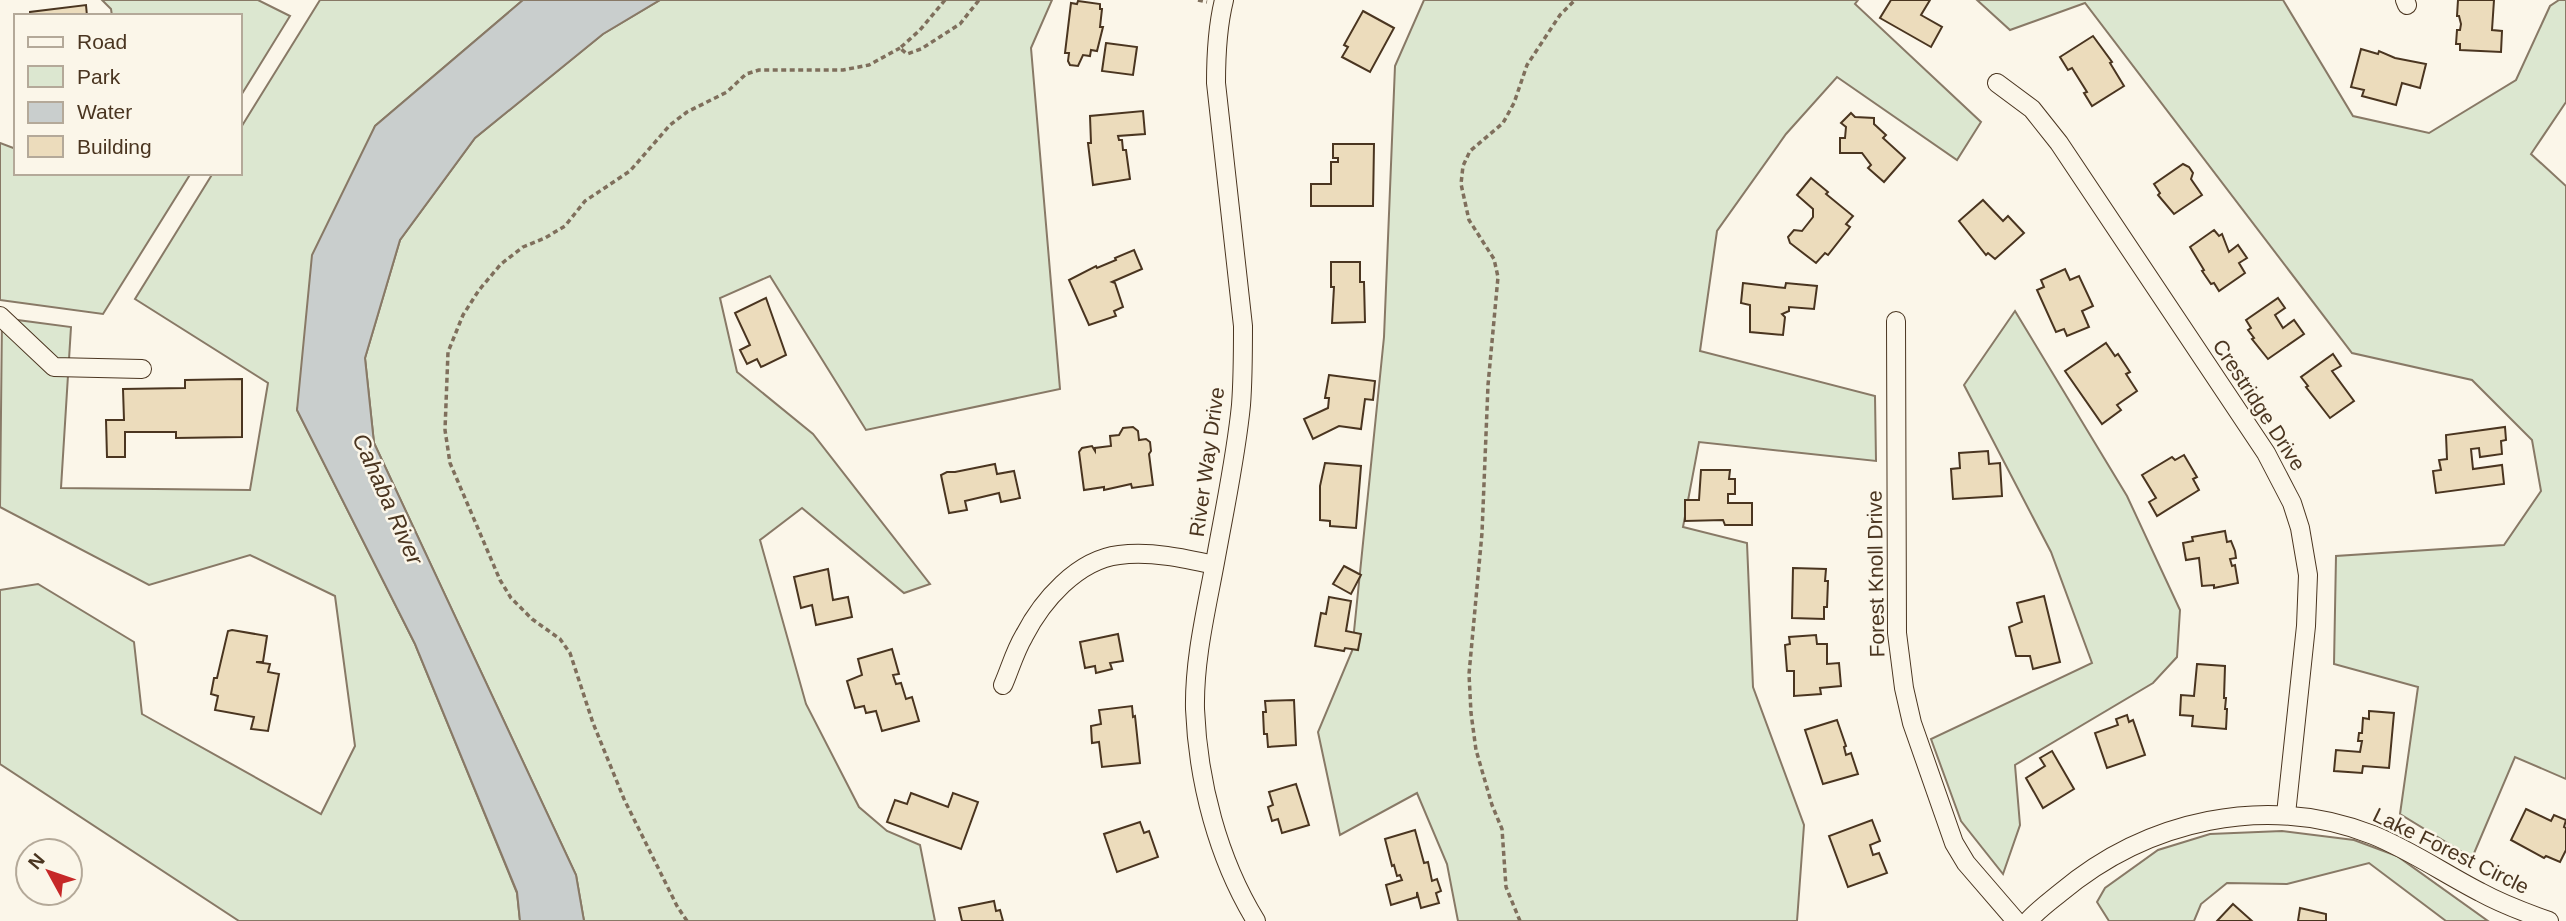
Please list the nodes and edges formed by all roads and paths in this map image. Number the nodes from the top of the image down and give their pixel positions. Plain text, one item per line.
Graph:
1 (945, 0) edge
2 (978, 0) edge
3 (1224, 0) edge
4 (1575, 0) edge
5 (900, 48) junction
6 (1997, 83) dead end
7 (0, 316) edge
8 (1896, 321) dead end
9 (142, 369) dead end
10 (1214, 565) junction
11 (1003, 685) dead end
12 (2287, 814) junction
13 (2522, 916) edge
14 (687, 921) edge
15 (1256, 921) edge
16 (1520, 921) edge
17 (2015, 921) edge
18 (2028, 921) edge
19 (2548, 921) edge

1 - 5 path
2 - 5 path
3 - 10 street, River Way Drive
4 - 16 path
5 - 14 path
6 - 12 street, Crestridge Drive
7 - 9 street
8 - 17 street, Forest Knoll Drive
10 - 11 street
10 - 15 street, River Way Drive
12 - 13 street, Lake Forest Circle
12 - 18 street, Lake Forest Circle
13 - 19 street, Lake Forest Circle

